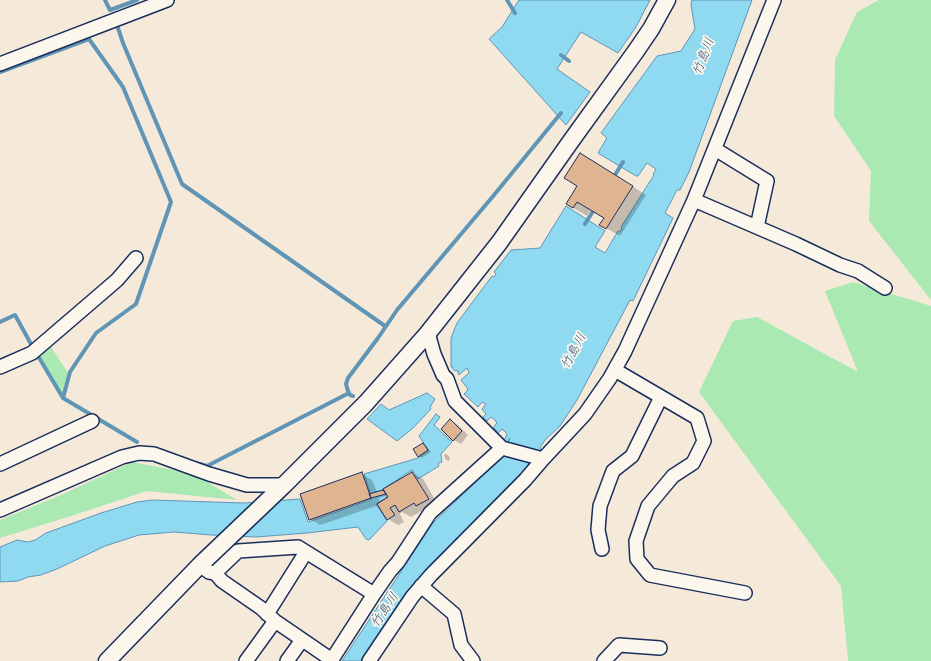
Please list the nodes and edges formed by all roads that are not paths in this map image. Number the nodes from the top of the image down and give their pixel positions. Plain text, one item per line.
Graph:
1 (167, 0) edge
2 (667, 0) edge
3 (774, 0) edge
4 (0, 64) edge
5 (715, 149) junction
6 (694, 200) junction
7 (757, 227) junction
8 (136, 258) dead end
9 (885, 288) dead end
10 (428, 333) junction
11 (0, 368) edge
12 (614, 370) junction
13 (661, 397) junction
14 (92, 421) dead end
15 (504, 449) junction
16 (541, 458) junction
17 (0, 464) edge
18 (281, 488) junction
19 (0, 510) edge
20 (602, 549) dead end
21 (306, 552) junction
22 (200, 564) junction
23 (215, 573) junction
24 (421, 586) junction
25 (745, 593) dead end
26 (374, 594) junction
27 (271, 618) junction
28 (302, 640) junction
29 (660, 648) dead end
30 (331, 660) edge
31 (106, 661) edge
32 (246, 661) edge
33 (287, 661) edge
34 (369, 661) edge
35 (473, 661) edge
36 (604, 661) edge

1 - 4 street
2 - 10 street
3 - 5 street
5 - 6 street
5 - 7 street
6 - 7 street
6 - 12 street
7 - 9 street
8 - 11 street
10 - 15 street
10 - 18 street
12 - 13 street
12 - 16 street
13 - 20 street
13 - 25 street
14 - 17 street
15 - 16 street
15 - 26 street
16 - 24 street
18 - 19 street
18 - 22 street
21 - 23 street
21 - 26 street
21 - 27 street
22 - 23 street
22 - 31 street
23 - 27 street
24 - 34 street
24 - 35 street
26 - 30 street
27 - 28 street
27 - 32 street
28 - 30 street
28 - 33 street
29 - 36 street

